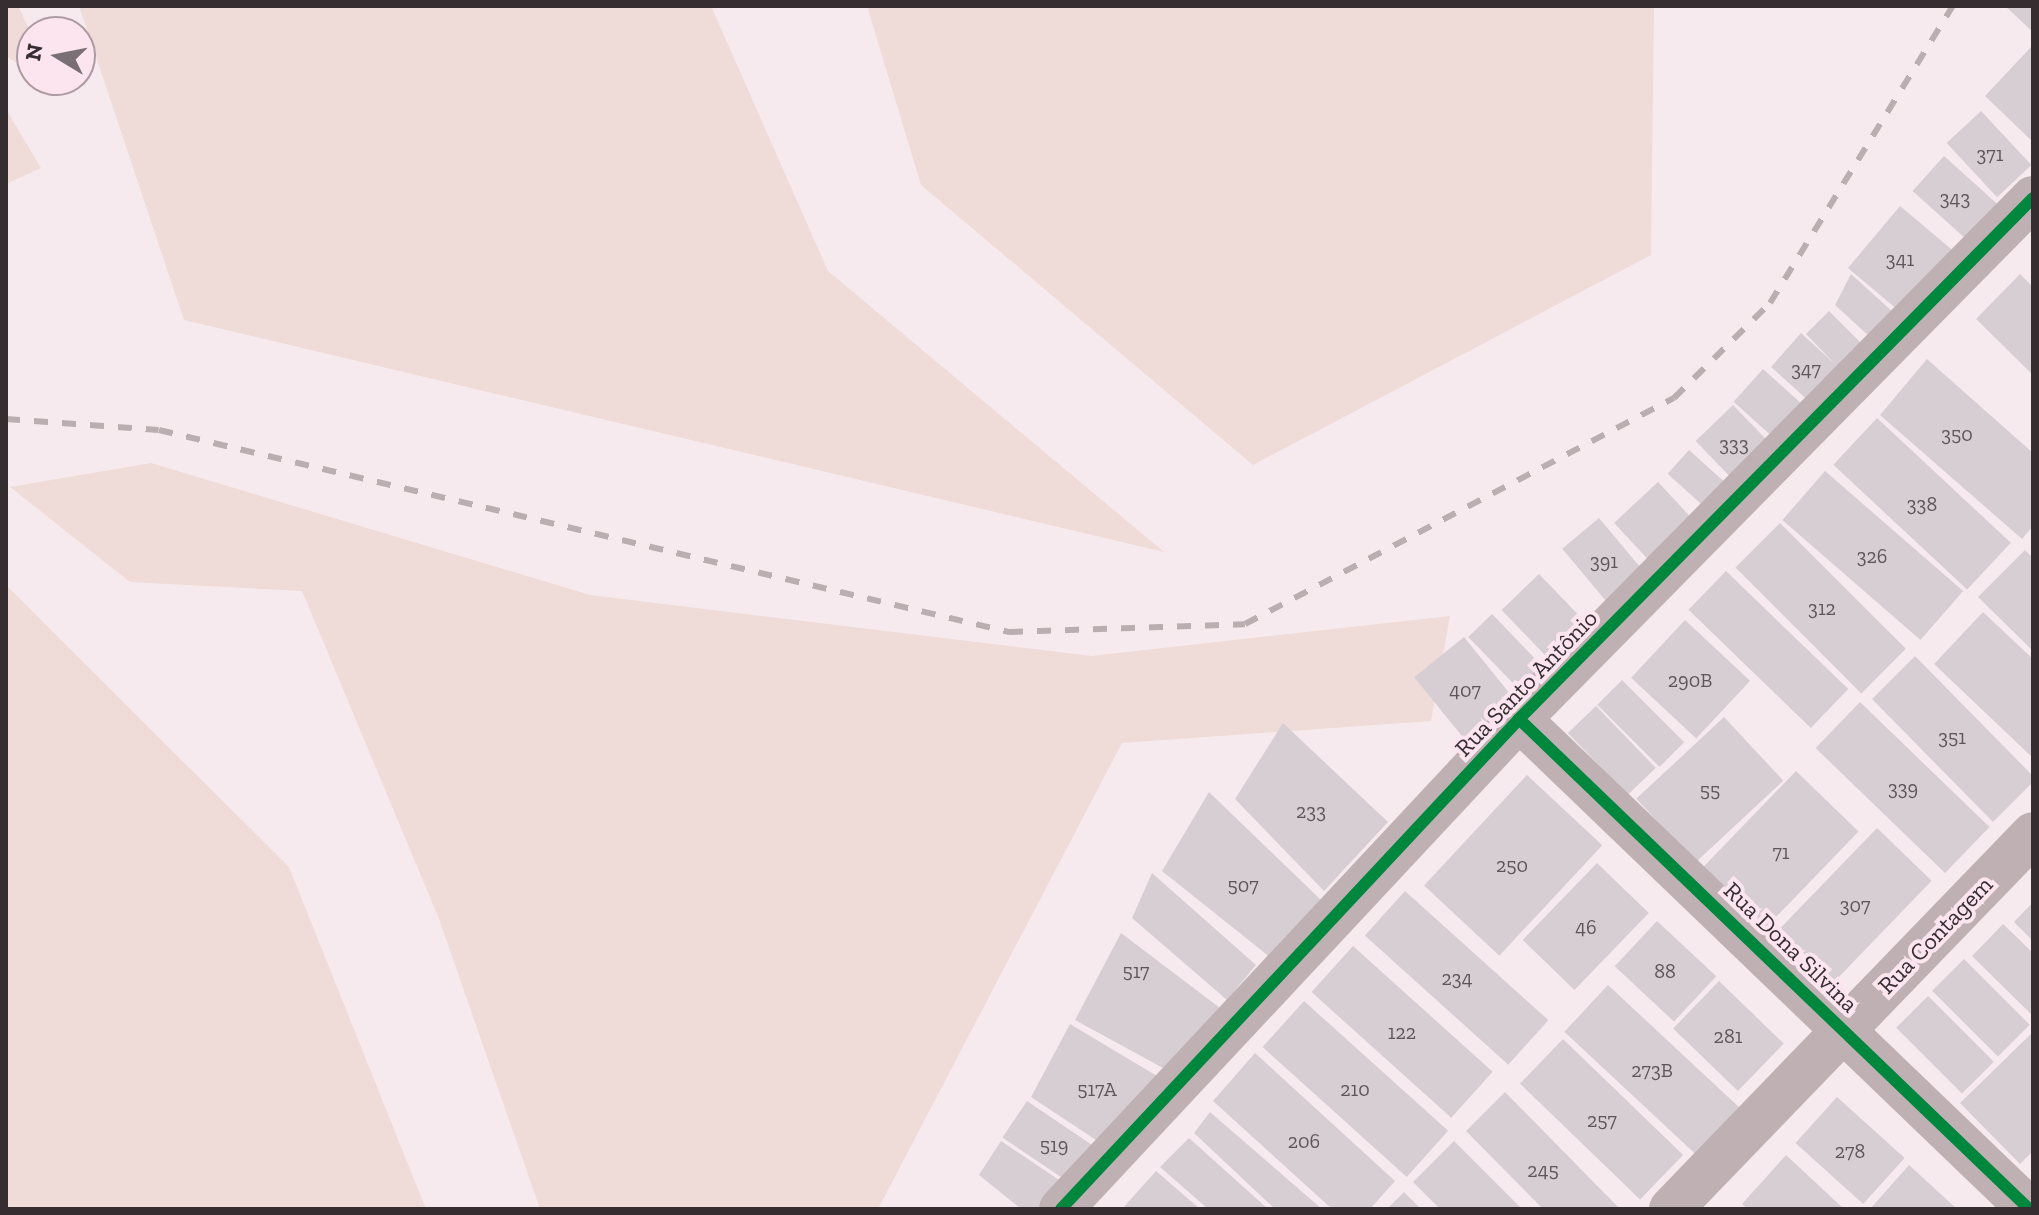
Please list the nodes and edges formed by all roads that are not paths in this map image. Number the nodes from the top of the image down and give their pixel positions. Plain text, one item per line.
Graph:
1 (2033, 198) edge
2 (1519, 719) junction
3 (2033, 834) edge
4 (1844, 1028) junction
5 (1061, 1209) edge
6 (1671, 1209) edge
7 (2029, 1209) edge

1 - 2 street, Rua Santo Antônio
2 - 4 street, Rua Dona Silvina
2 - 5 street, Rua Santo Antônio
3 - 4 street, Rua Contagem
4 - 6 street, Rua Contagem
4 - 7 street, Rua Dona Silvina

